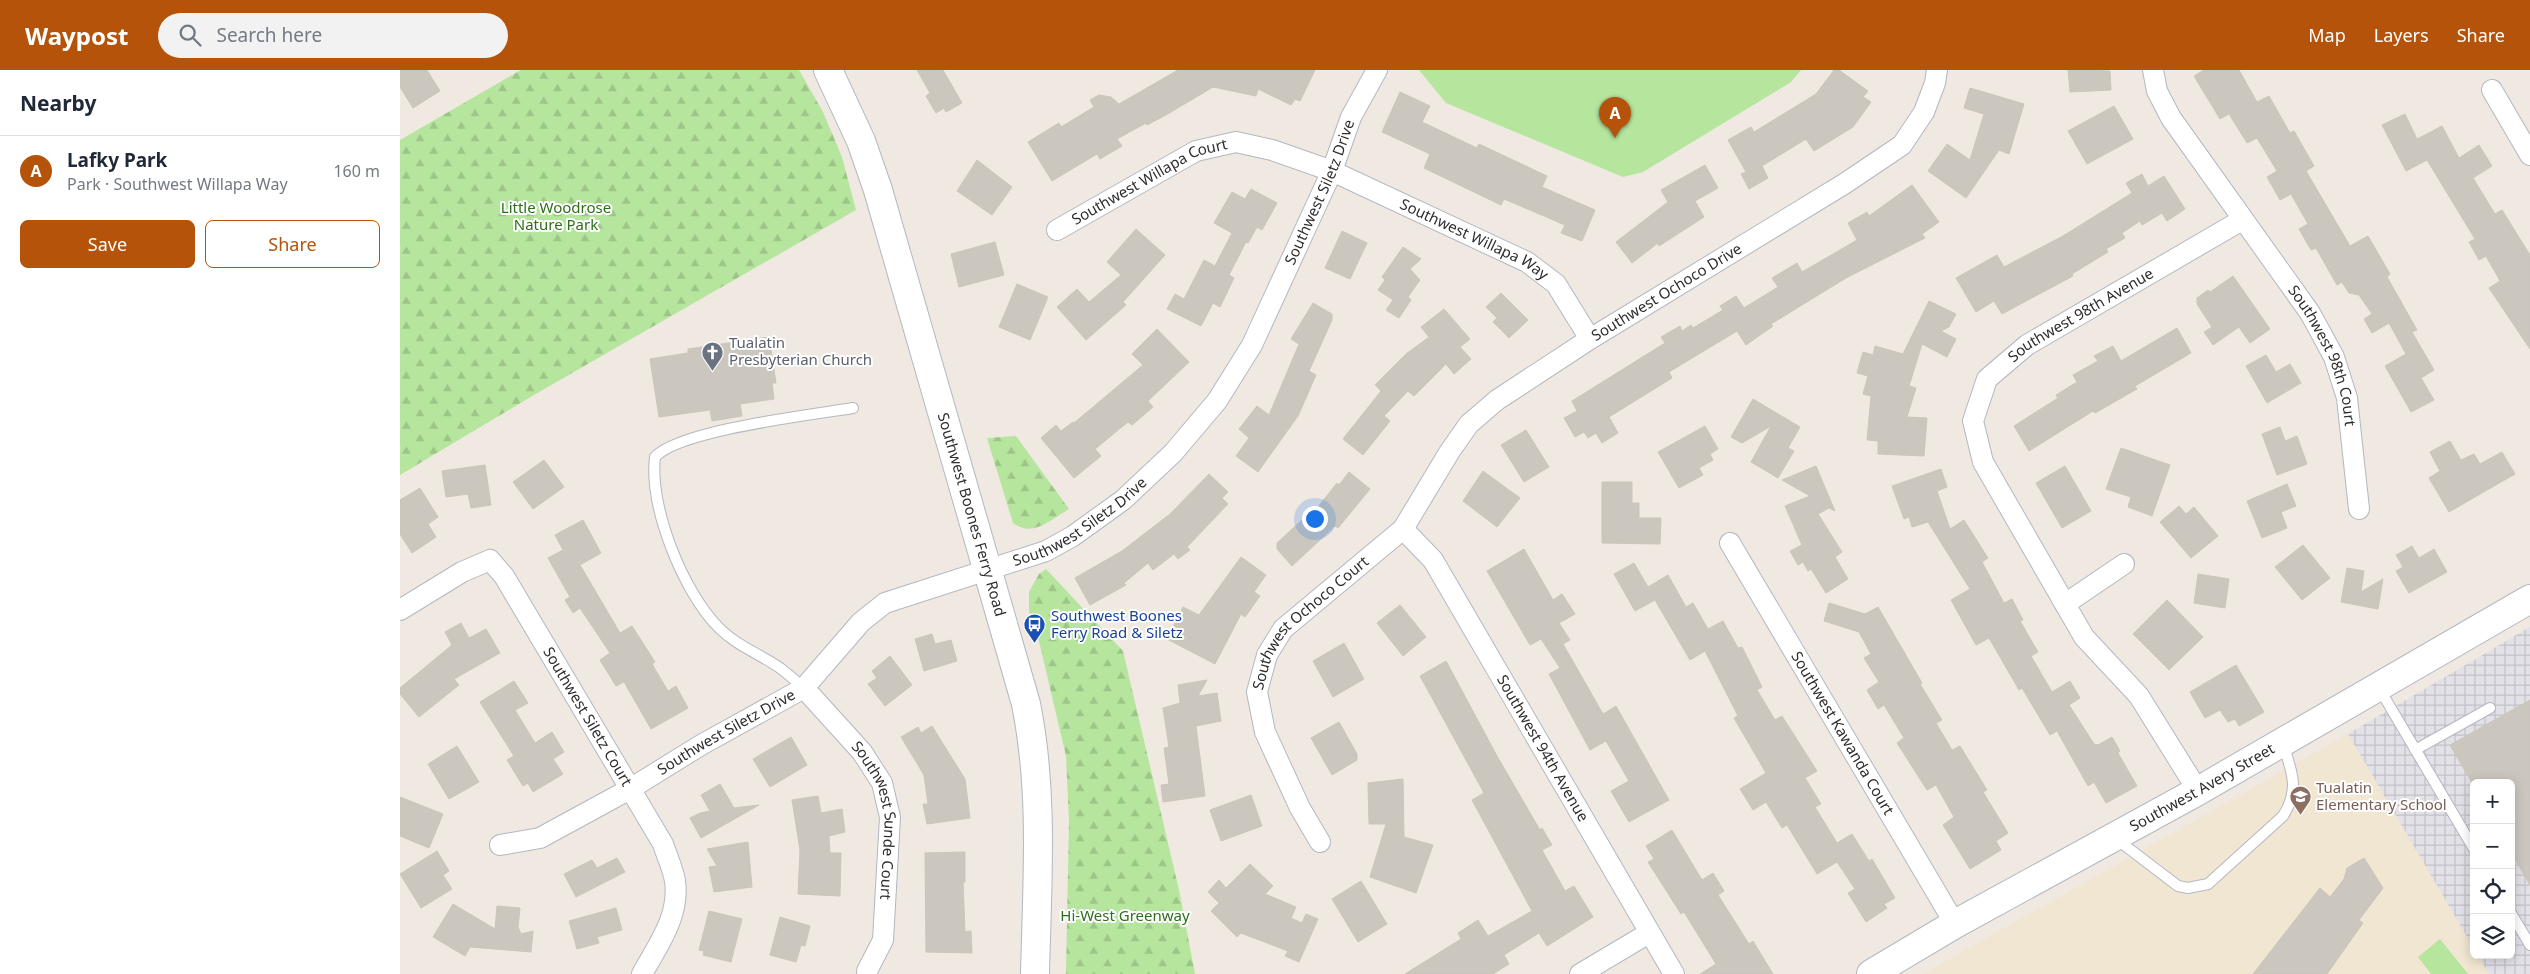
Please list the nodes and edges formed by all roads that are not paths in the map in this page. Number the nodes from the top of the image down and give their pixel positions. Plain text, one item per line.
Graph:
1 (828, 70) edge
2 (1377, 70) edge
3 (1937, 70) edge
4 (2153, 70) edge
5 (2492, 90) dead end
6 (2530, 155) edge
7 (1332, 171) junction
8 (2242, 220) junction
9 (1057, 230) dead end
10 (1590, 339) junction
11 (853, 408) dead end
12 (2359, 509) dead end
13 (1403, 529) junction
14 (1730, 543) dead end
15 (2124, 564) dead end
16 (986, 572) junction
17 (2530, 599) edge
18 (2065, 604) junction
19 (400, 610) edge
20 (2378, 687) junction
21 (804, 688) junction
22 (2490, 708) dead end
23 (2283, 742) junction
24 (2415, 750) junction
25 (630, 789) junction
26 (2198, 791) junction
27 (2114, 838) junction
28 (1320, 842) dead end
29 (2470, 843) edge
30 (500, 845) dead end
31 (2512, 914) edge
32 (1955, 924) junction
33 (1649, 933) junction
34 (2530, 945) edge
35 (867, 971) dead end
36 (642, 974) edge
37 (1035, 974) edge
38 (1580, 974) edge
39 (1674, 974) edge
40 (1871, 974) edge

1 - 16 main road, Southwest Boones Ferry Road
2 - 7 street, Southwest Siletz Drive
3 - 10 street, Southwest Ochoco Drive
4 - 8 street
5 - 6 street
7 - 9 street, Southwest Willapa Court
7 - 10 street, Southwest Willapa Way
7 - 16 street, Southwest Siletz Drive
8 - 12 street, Southwest 98th Court
8 - 18 street, Southwest 98th Avenue
10 - 13 street, Southwest Ochoco Drive
11 - 21 lane
13 - 28 street, Southwest Ochoco Court
13 - 33 street, Southwest 94th Avenue
14 - 32 street, Southwest Kawanda Court
15 - 18 street
16 - 21 street, Southwest Siletz Drive
16 - 37 main road, Southwest Boones Ferry Road
17 - 20 main road, Southwest Avery Street
18 - 26 street, Southwest 98th Avenue
19 - 25 street, Southwest Siletz Court
20 - 23 main road, Southwest Avery Street
20 - 24 lane
21 - 25 street, Southwest Siletz Drive
21 - 35 street, Southwest Sunde Court
22 - 24 lane
23 - 26 main road, Southwest Avery Street
23 - 27 lane
24 - 29 lane
25 - 30 street, Southwest Siletz Drive
25 - 36 street, Southwest Siletz Court
26 - 27 main road, Southwest Avery Street
27 - 32 main road, Southwest Avery Street
31 - 34 lane
32 - 40 main road, Southwest Avery Street
33 - 38 street
33 - 39 street, Southwest 94th Avenue

